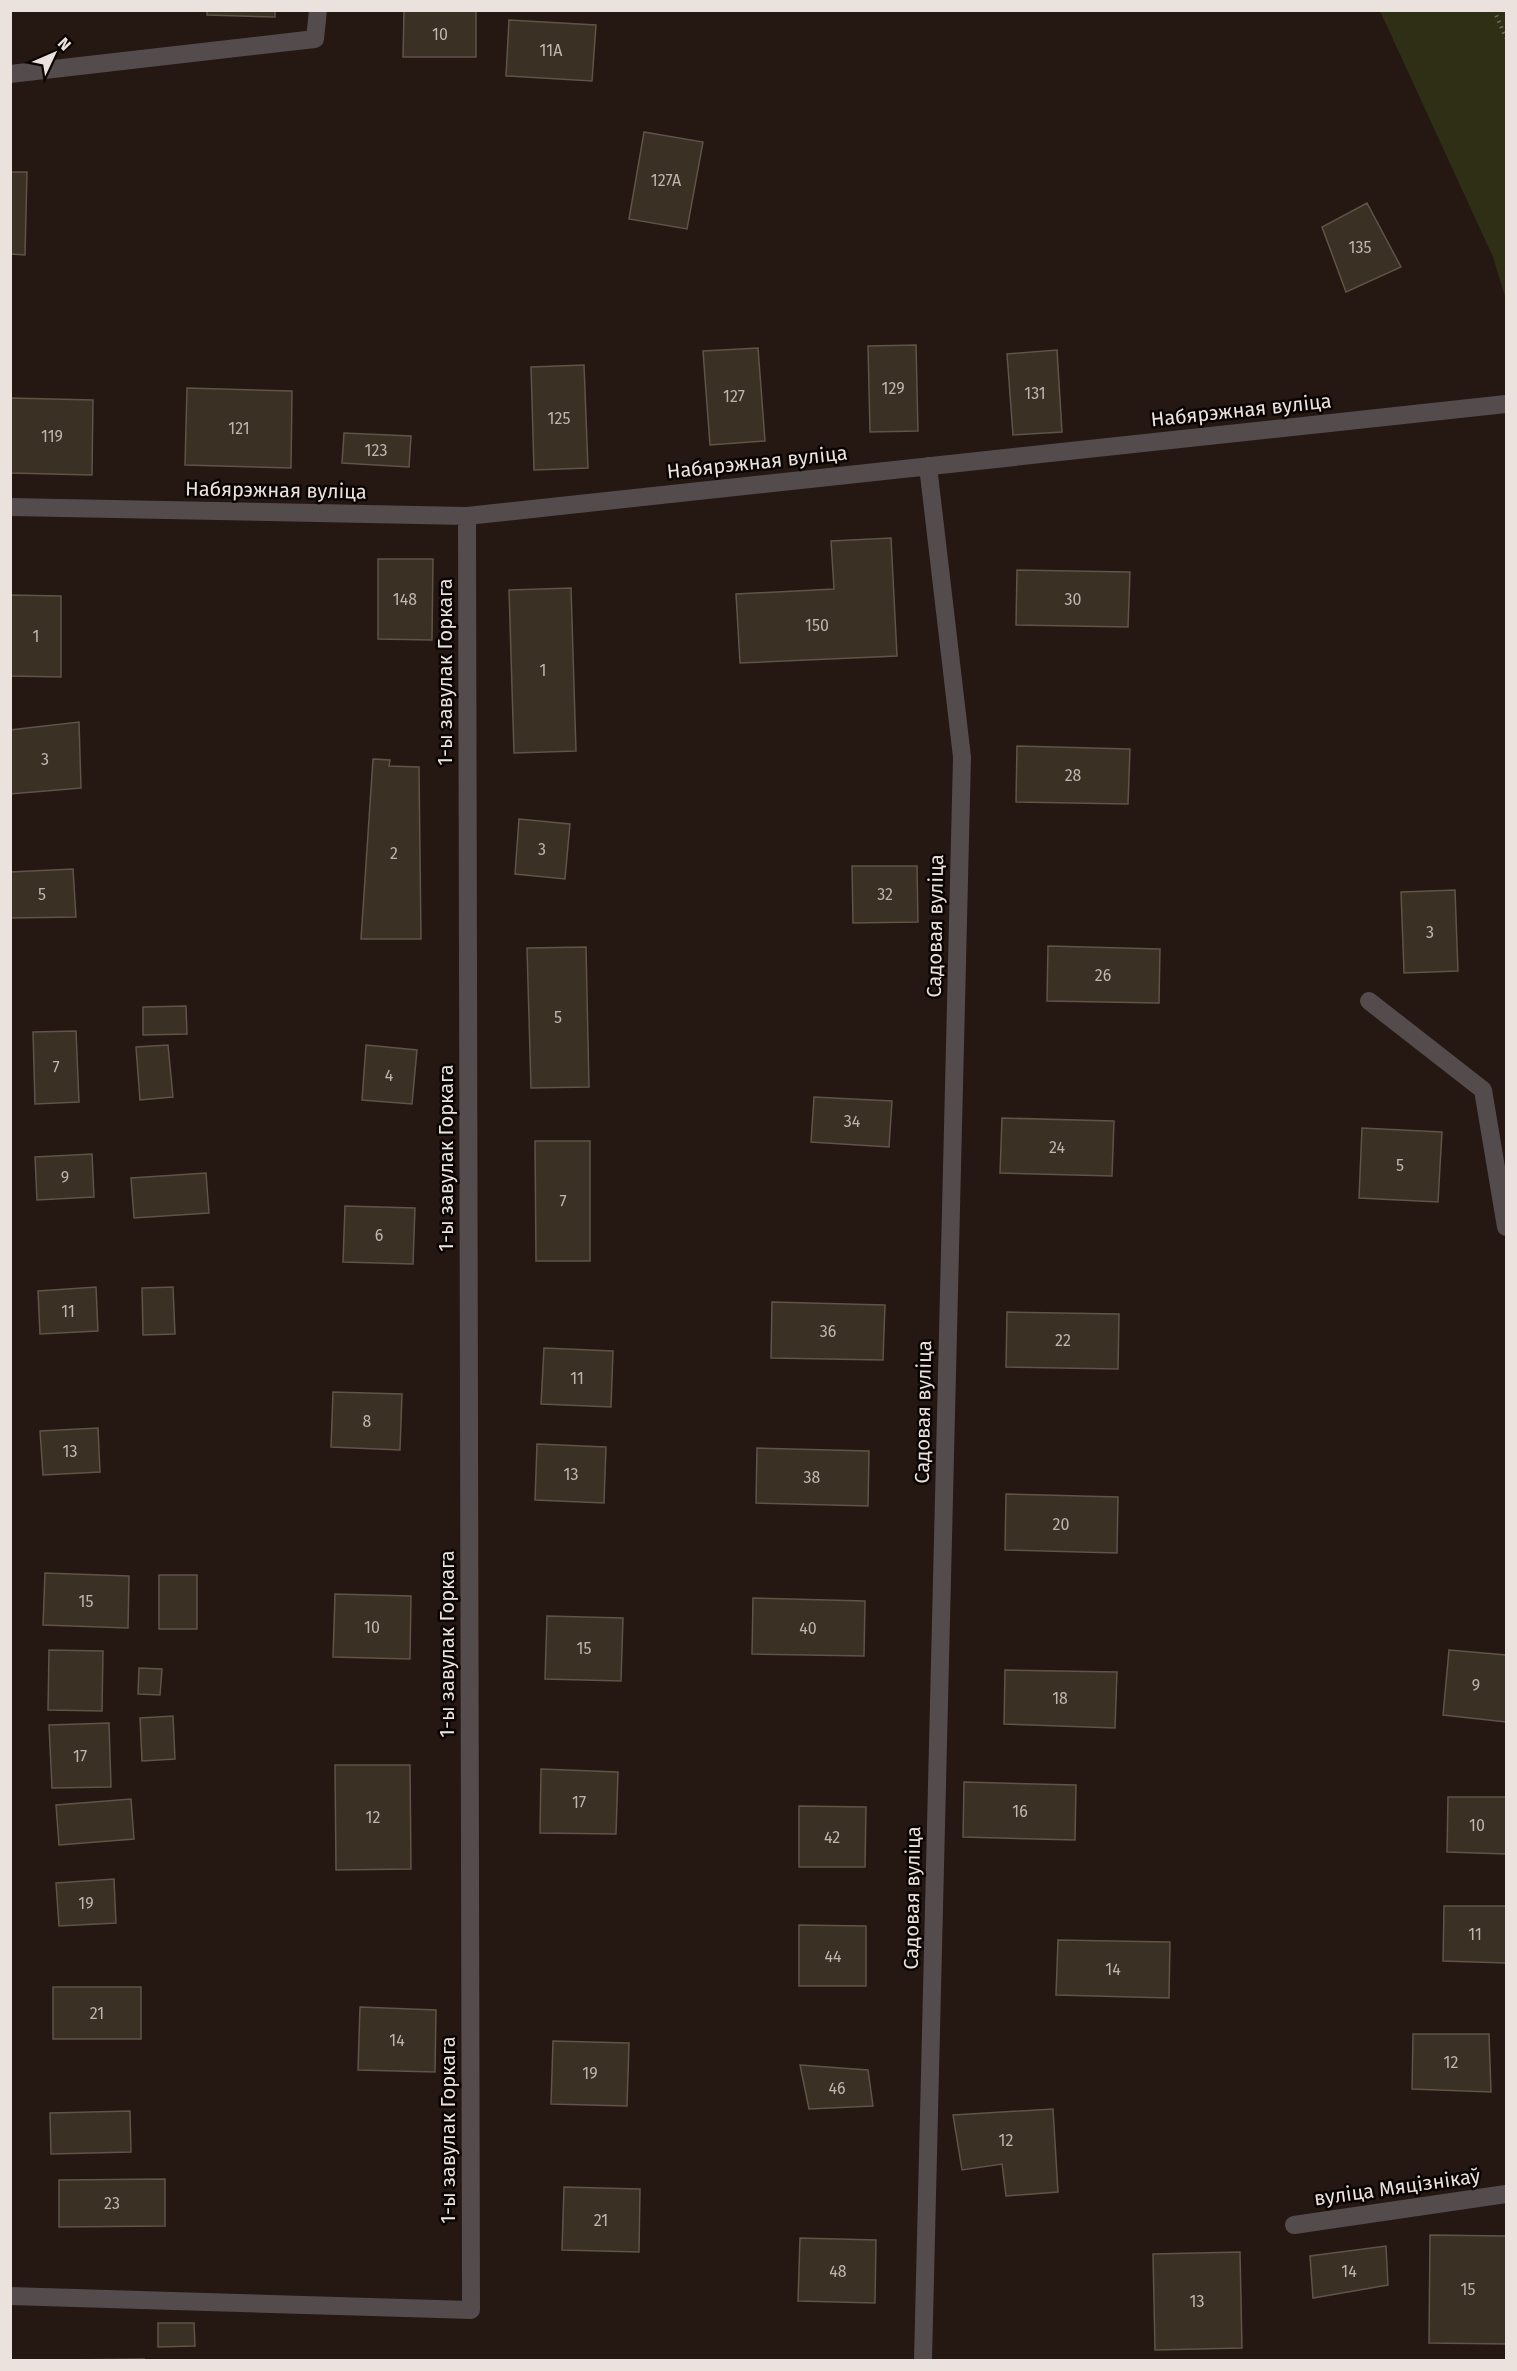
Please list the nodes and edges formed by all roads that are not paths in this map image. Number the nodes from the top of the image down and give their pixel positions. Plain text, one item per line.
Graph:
1 (318, 10) edge
2 (10, 74) edge
3 (1506, 404) edge
4 (928, 466) junction
5 (10, 507) edge
6 (467, 516) junction
7 (1369, 1001) dead end
8 (1506, 1227) edge
9 (1506, 2194) edge
10 (1294, 2224) dead end
11 (10, 2296) edge
12 (923, 2361) edge

1 - 2 street
3 - 4 street, Набярэжная вуліца
4 - 6 street, Набярэжная вуліца
4 - 12 street, Садовая вуліца
5 - 6 street, Набярэжная вуліца
6 - 11 street, 1-ы завулак Горкага
7 - 8 street
9 - 10 street, вуліца Мяцізнікаў

